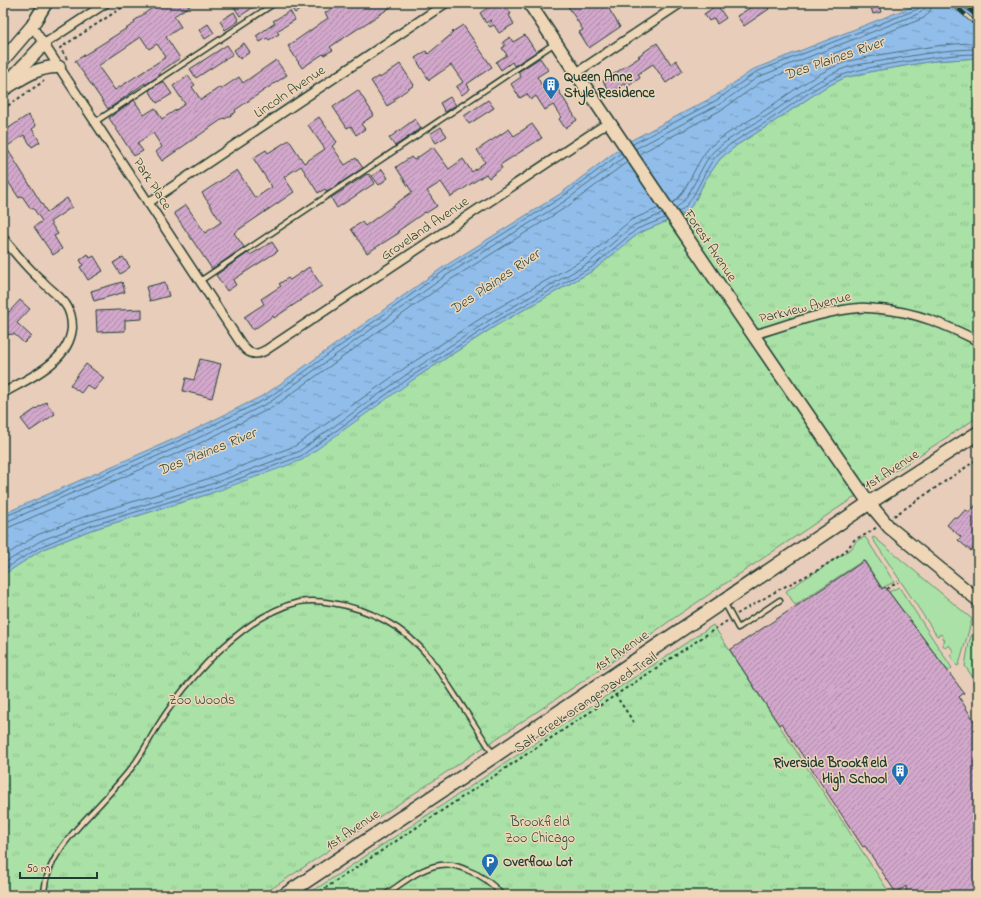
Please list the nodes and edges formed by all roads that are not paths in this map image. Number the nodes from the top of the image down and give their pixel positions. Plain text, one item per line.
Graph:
1 (46, 3) edge
2 (106, 3) edge
3 (275, 3) edge
4 (446, 3) edge
5 (529, 3) edge
6 (681, 3) edge
7 (32, 26) junction
8 (556, 43) junction
9 (44, 44) junction
10 (3, 60) edge
11 (60, 68) junction
12 (576, 73) junction
13 (3, 88) edge
14 (95, 122) junction
15 (609, 122) junction
16 (148, 203) junction
17 (3, 238) edge
18 (200, 281) junction
19 (753, 335) junction
20 (978, 341) edge
21 (252, 354) joint
22 (3, 393) edge
23 (978, 433) edge
24 (869, 503) junction
25 (780, 600) dead end
26 (978, 600) edge
27 (724, 602) junction
28 (494, 756) junction
29 (44, 895) edge
30 (285, 895) edge
31 (385, 895) edge
32 (502, 895) edge

1 - 7 street
2 - 9 street
3 - 14 lane
4 - 16 street, Lincoln Avenue
5 - 8 street, Forest Avenue
6 - 12 street
7 - 9 street, Park Place
7 - 10 street
8 - 12 street, Forest Avenue
8 - 18 lane
9 - 11 street, Park Place
9 - 13 street
11 - 13 street
11 - 14 street, Park Place
12 - 15 street, Forest Avenue
14 - 16 street, Park Place
15 - 19 street, Forest Avenue
15 - 21 street, Groveland Avenue
16 - 18 street, Park Place
17 - 22 street
18 - 21 street, Park Place
19 - 20 street, Parkview Avenue
19 - 24 street, Forest Avenue
23 - 24 main road, 1st Avenue
24 - 26 street, Forest Avenue
24 - 27 main road, 1st Avenue
25 - 27 lane
27 - 28 main road, 1st Avenue
28 - 29 lane
28 - 30 main road, 1st Avenue
31 - 32 lane

